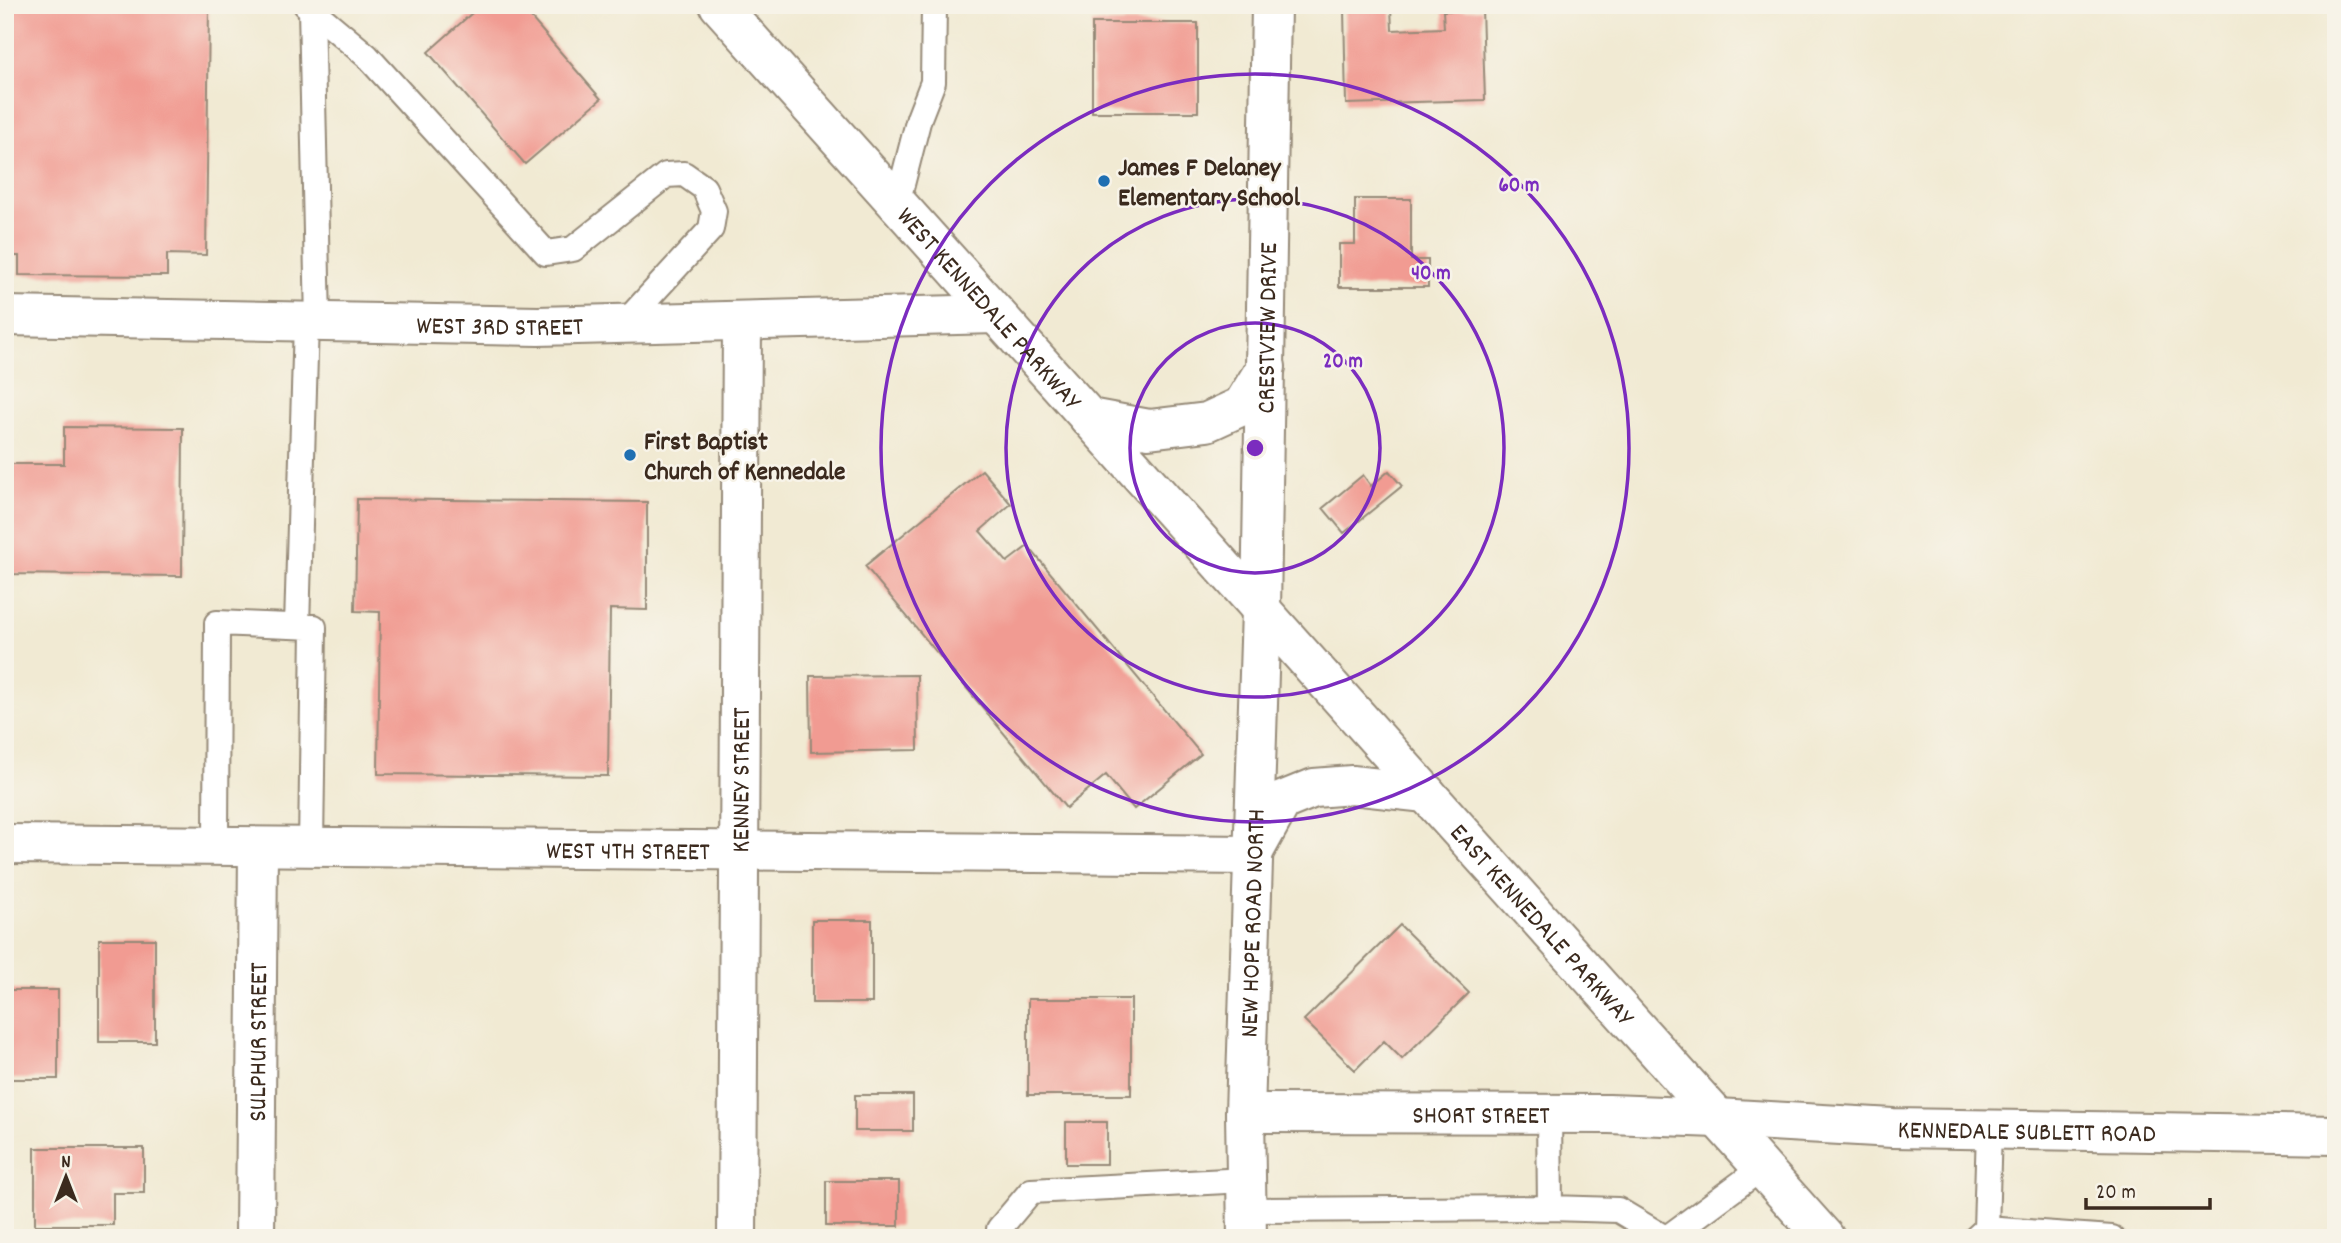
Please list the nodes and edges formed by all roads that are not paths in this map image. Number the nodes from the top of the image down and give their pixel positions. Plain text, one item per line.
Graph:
1 (719, 5) edge
2 (934, 5) edge
3 (1271, 5) edge
4 (308, 7) edge
5 (897, 204) junction
6 (996, 314) junction
7 (5, 316) edge
8 (742, 321) junction
9 (312, 322) junction
10 (624, 324) junction
11 (1266, 367) junction
12 (1089, 418) junction
13 (1261, 610) junction
14 (297, 626) junction
15 (1426, 793) junction
16 (5, 844) edge
17 (216, 846) junction
18 (258, 846) junction
19 (312, 847) junction
20 (740, 851) junction
21 (1252, 856) junction
22 (1245, 1113) junction
23 (1549, 1113) junction
24 (1717, 1118) junction
25 (1989, 1129) junction
26 (2336, 1135) edge
27 (1763, 1167) junction
28 (1550, 1208) junction
29 (1247, 1209) edge
30 (1981, 1234) edge
31 (2078, 1237) edge
32 (255, 1238) edge
33 (737, 1238) edge
34 (999, 1238) edge
35 (1666, 1238) edge
36 (1825, 1238) edge
37 (2112, 1238) edge

1 - 5 street, WEST KENNEDALE PARKWAY
2 - 5 lane
3 - 11 street, CRESTVIEW DRIVE
4 - 9 lane
4 - 10 lane
5 - 6 street, WEST KENNEDALE PARKWAY
6 - 8 street, WEST 3RD STREET
6 - 12 street, WEST KENNEDALE PARKWAY
7 - 9 street, WEST 3RD STREET
8 - 10 street, WEST 3RD STREET
8 - 20 street, KENNEY STREET
9 - 10 street, WEST 3RD STREET
9 - 14 lane
11 - 12 street
11 - 13 street, CRESTVIEW DRIVE
12 - 13 street, WEST KENNEDALE PARKWAY
13 - 15 street, EAST KENNEDALE PARKWAY
13 - 21 street, NEW HOPE ROAD NORTH
14 - 17 lane
14 - 19 lane
15 - 21 street
15 - 24 street, EAST KENNEDALE PARKWAY
16 - 17 street, WEST 4TH STREET
17 - 18 street, WEST 4TH STREET
18 - 19 street, WEST 4TH STREET
18 - 32 street, SULPHUR STREET
19 - 20 street, WEST 4TH STREET
20 - 21 street, WEST 4TH STREET
20 - 33 street, KENNEY STREET
21 - 22 street, NEW HOPE ROAD NORTH
22 - 23 street, SHORT STREET
22 - 29 street, NEW HOPE ROAD NORTH
23 - 24 street, SHORT STREET
23 - 28 lane
24 - 25 street, KENNEDALE SUBLETT ROAD
24 - 27 street, EAST KENNEDALE PARKWAY
25 - 26 street, KENNEDALE SUBLETT ROAD
25 - 30 lane
27 - 35 lane
27 - 36 street, EAST KENNEDALE PARKWAY
28 - 29 lane
28 - 35 lane
29 - 34 lane
30 - 31 lane
31 - 37 lane

